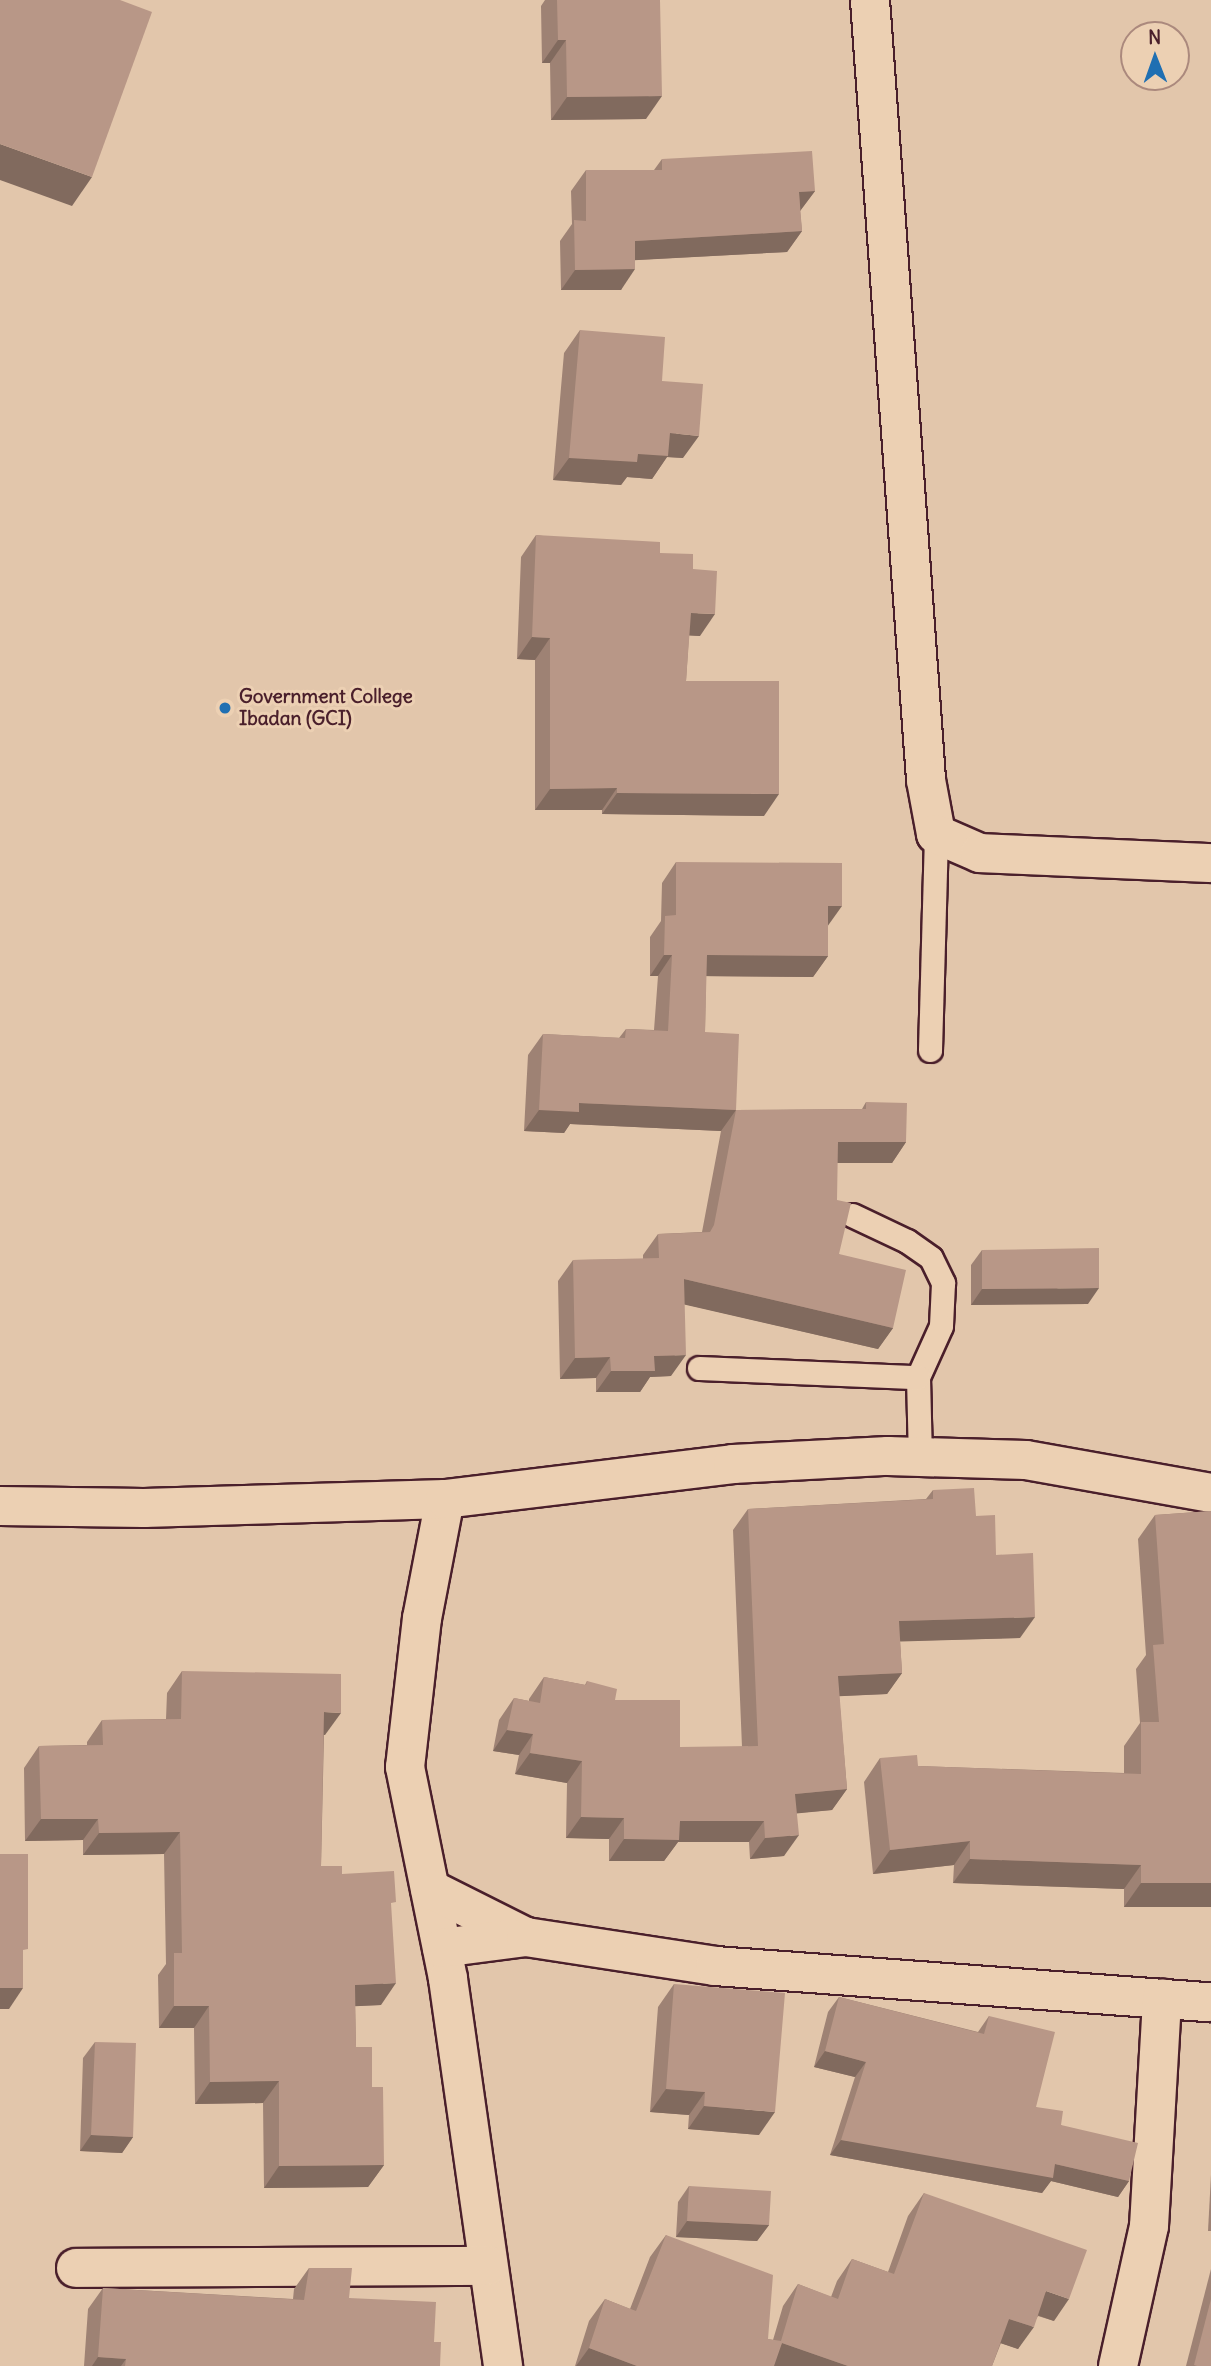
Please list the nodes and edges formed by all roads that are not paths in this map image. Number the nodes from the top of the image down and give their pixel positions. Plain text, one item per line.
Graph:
1 (870, 0) edge
2 (936, 834) junction
3 (1211, 863) edge
4 (930, 1050) dead end
5 (852, 1215) edge
6 (699, 1368) dead end
7 (918, 1377) junction
8 (920, 1457) junction
9 (1211, 1493) edge
10 (445, 1499) junction
11 (0, 1506) edge
12 (430, 1889) junction
13 (526, 1937) junction
14 (442, 1948) junction
15 (1162, 1998) junction
16 (1211, 2001) edge
17 (488, 2266) junction
18 (76, 2268) dead end
19 (503, 2366) edge
20 (1118, 2366) edge

1 - 2 street
2 - 3 street
2 - 4 lane
5 - 7 lane
6 - 7 lane
7 - 8 lane
8 - 9 street
8 - 10 street
10 - 11 street
10 - 12 street
12 - 13 street
12 - 14 street
13 - 14 street
13 - 15 street
14 - 17 street
15 - 16 street
15 - 20 street
17 - 18 street
17 - 19 street

